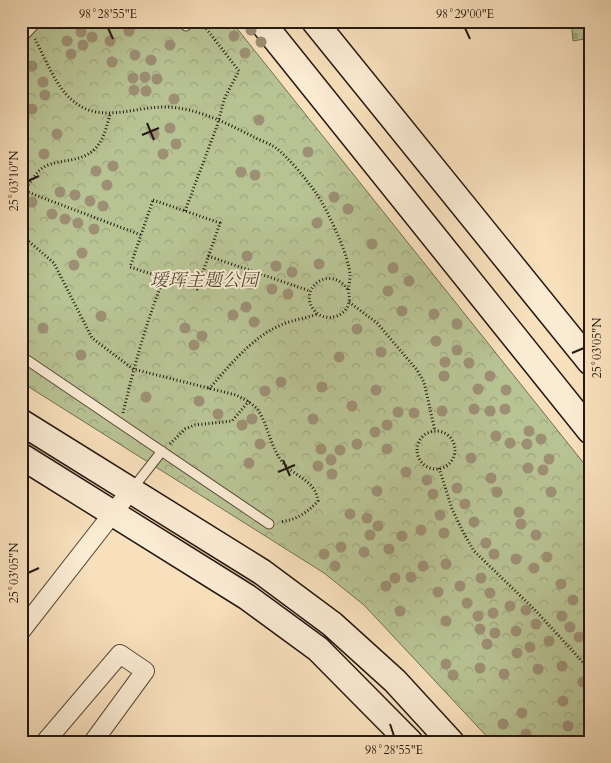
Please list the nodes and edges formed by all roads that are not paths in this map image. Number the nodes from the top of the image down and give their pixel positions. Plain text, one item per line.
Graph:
1 (38, 21) edge
2 (261, 21) edge
3 (314, 21) edge
4 (21, 40) edge
5 (21, 356) edge
6 (590, 362) edge
7 (21, 422) edge
8 (590, 431) edge
9 (162, 451) junction
10 (21, 456) edge
11 (131, 490) junction
12 (113, 513) junction
13 (269, 524) road end
14 (21, 631) edge
15 (45, 742) edge
16 (93, 742) edge
17 (410, 742) edge
18 (451, 742) edge

1 - 4 lane
2 - 8 main road
3 - 6 main road
5 - 9 lane
7 - 11 main road
9 - 11 lane
9 - 13 lane
10 - 12 main road
11 - 12 street
11 - 18 main road
12 - 14 street
12 - 17 main road
15 - 16 street

